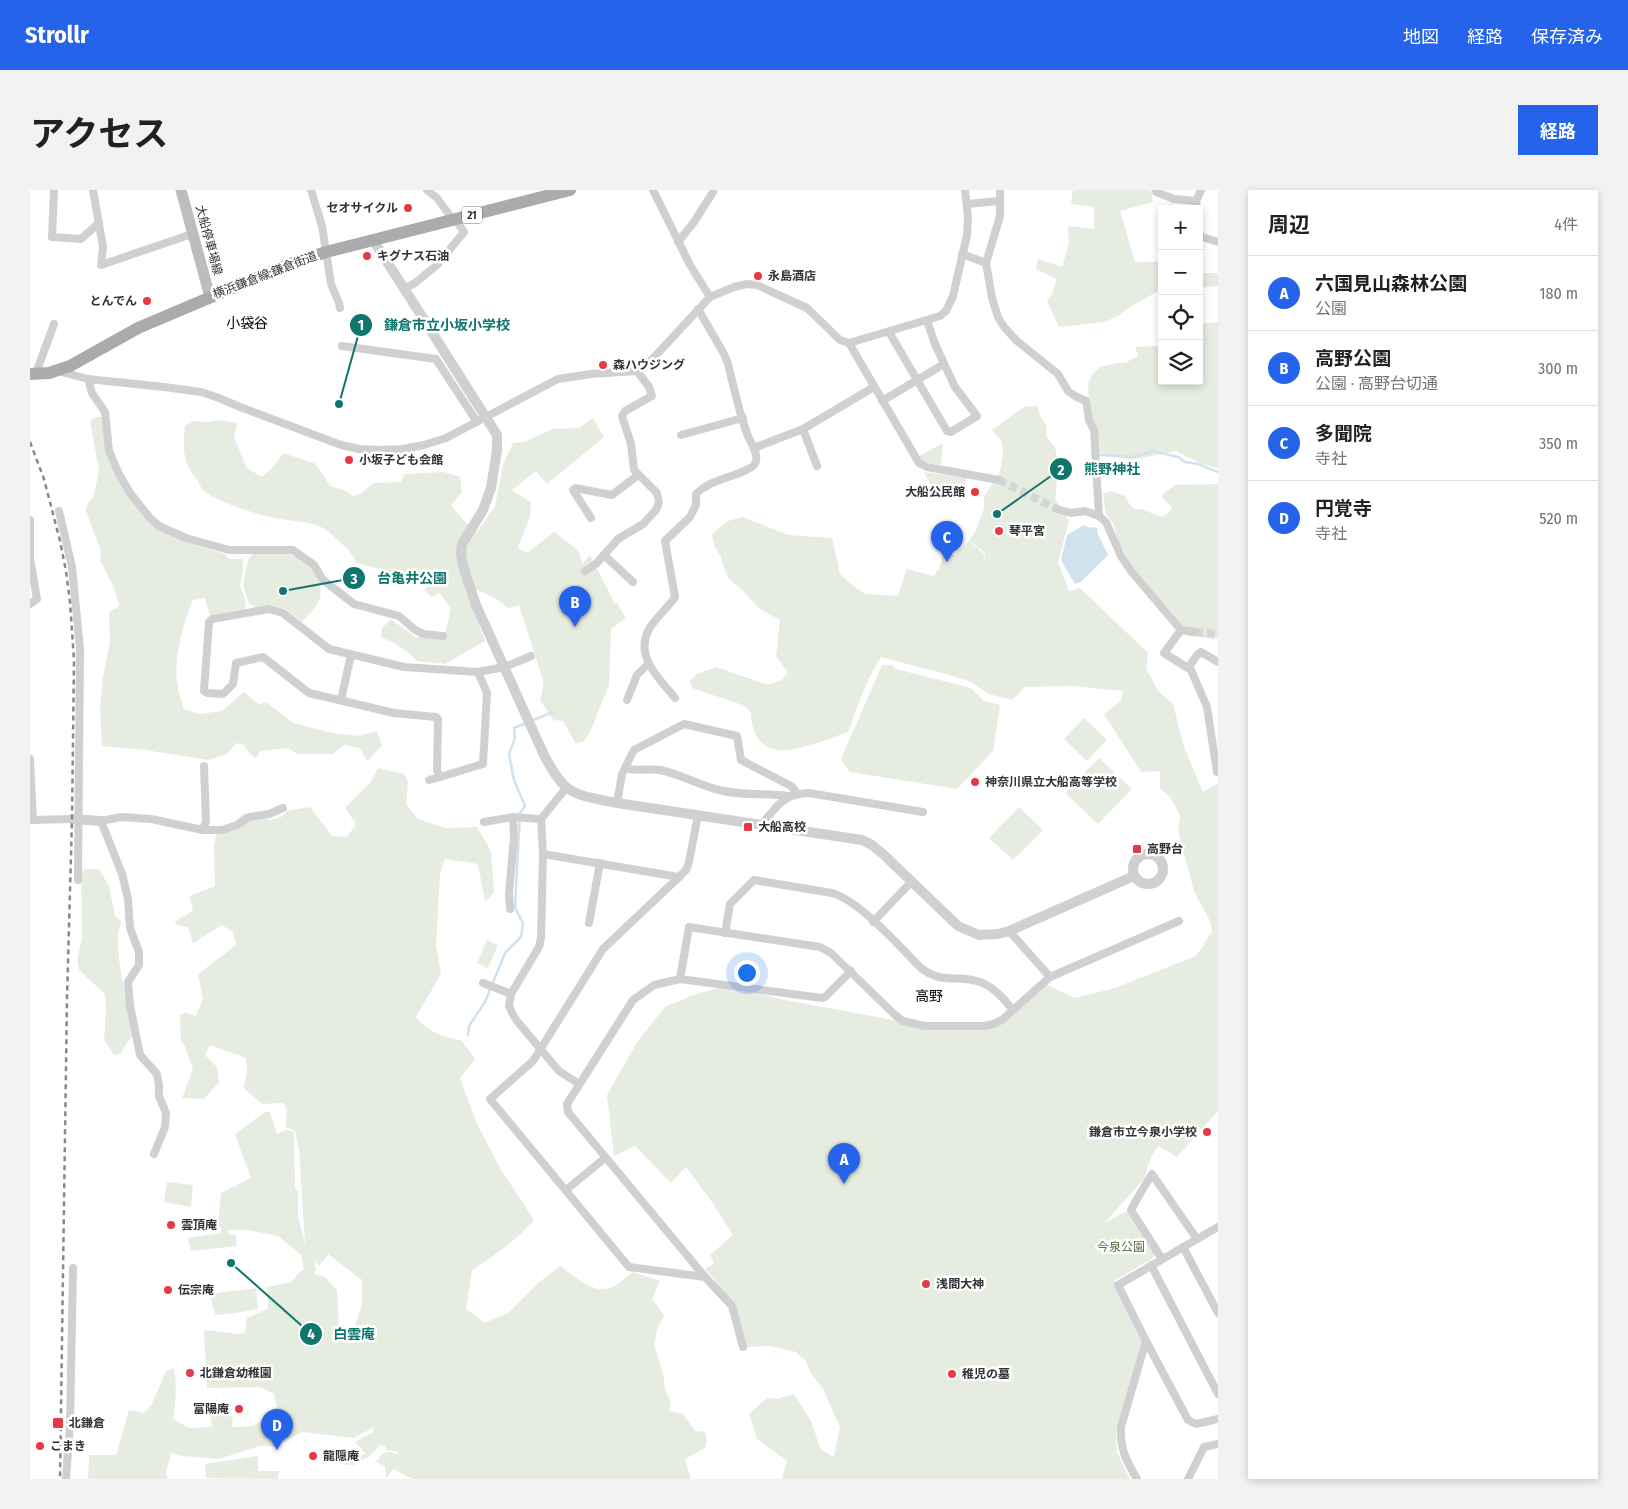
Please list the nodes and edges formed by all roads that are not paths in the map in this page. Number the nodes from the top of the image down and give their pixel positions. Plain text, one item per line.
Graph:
1 (54, 190) edge
2 (93, 190) edge
3 (182, 190) edge
4 (311, 190) edge
5 (427, 190) edge
6 (570, 190) edge
7 (653, 190) edge
8 (965, 190) edge
9 (1000, 190) edge
10 (1156, 190) edge
11 (1201, 190) edge
12 (713, 192) dead end
13 (1000, 201) junction
14 (967, 204) junction
15 (1197, 205) edge
16 (455, 220) junction
17 (99, 223) junction
18 (192, 234) junction
19 (1203, 237) edge
20 (373, 240) junction
21 (678, 242) junction
22 (1218, 242) edge
23 (326, 252) junction
24 (962, 254) junction
25 (986, 264) junction
26 (404, 288) junction
27 (210, 297) junction
28 (710, 297) junction
29 (340, 308) dead end
30 (698, 310) junction
31 (927, 321) junction
32 (54, 324) dead end
33 (889, 332) junction
34 (849, 344) junction
35 (342, 346) dead end
36 (944, 364) junction
37 (58, 371) junction
38 (637, 371) junction
39 (33, 373) edge
40 (88, 379) junction
41 (917, 380) junction
42 (874, 387) junction
43 (882, 401) junction
44 (743, 418) junction
45 (477, 422) junction
46 (803, 429) junction
47 (681, 435) dead end
48 (754, 448) junction
49 (817, 466) dead end
50 (638, 475) junction
51 (999, 480) tunnel mouth
52 (1057, 509) tunnel mouth
53 (59, 510) dead end
54 (1099, 516) junction
55 (591, 518) dead end
56 (30, 520) edge
57 (604, 555) junction
58 (586, 571) dead end
59 (633, 582) dead end
60 (30, 604) edge
61 (1181, 630) junction
62 (1195, 632) tunnel mouth
63 (443, 636) dead end
64 (351, 654) junction
65 (531, 656) dead end
66 (1218, 662) edge
67 (648, 664) junction
68 (505, 667) junction
69 (1188, 668) junction
70 (478, 672) junction
71 (675, 698) dead end
72 (341, 700) junction
73 (627, 700) dead end
74 (1215, 746) edge
75 (30, 759) edge
76 (204, 766) dead end
77 (625, 768) junction
78 (1217, 772) edge
79 (440, 777) junction
80 (428, 780) dead end
81 (566, 788) junction
82 (798, 794) junction
83 (788, 796) junction
84 (617, 803) junction
85 (283, 808) dead end
86 (923, 812) dead end
87 (698, 815) junction
88 (513, 817) junction
89 (75, 819) junction
90 (541, 819) junction
91 (32, 820) edge
92 (101, 821) junction
93 (484, 822) dead end
94 (762, 824) junction
95 (203, 830) junction
96 (543, 854) junction
97 (600, 863) junction
98 (1134, 876) dead end
99 (679, 877) junction
100 (78, 880) dead end
101 (912, 881) junction
102 (510, 909) dead end
103 (1179, 921) dead end
104 (874, 922) junction
105 (589, 923) dead end
106 (1009, 931) junction
107 (725, 933) junction
108 (851, 971) junction
109 (1050, 977) junction
110 (680, 979) junction
111 (483, 982) dead end
112 (511, 994) junction
113 (1013, 1010) junction
114 (540, 1050) junction
115 (579, 1084) junction
116 (154, 1154) dead end
117 (605, 1158) junction
118 (566, 1190) junction
119 (1218, 1228) edge
120 (1197, 1239) junction
121 (1184, 1247) junction
122 (1162, 1259) junction
123 (1151, 1265) junction
124 (73, 1268) dead end
125 (705, 1277) junction
126 (1218, 1313) edge
127 (1146, 1341) junction
128 (743, 1347) dead end
129 (1218, 1394) edge
130 (1218, 1419) edge
131 (1218, 1444) edge
132 (66, 1479) edge
133 (1137, 1479) edge
134 (1188, 1479) edge

1 - 17 street
2 - 17 street
3 - 18 main road, 大船停車場線
4 - 23 street
5 - 16 street
6 - 16 main road, 横浜鎌倉線;鎌倉街道 / 21
7 - 21 street
8 - 14 street
9 - 13 street
10 - 15 street
11 - 15 street
12 - 21 street
13 - 14 street
13 - 25 street
14 - 24 street
16 - 20 main road, 横浜鎌倉線;鎌倉街道 / 21
16 - 26 street
17 - 18 street
18 - 27 main road, 大船停車場線
19 - 22 street
20 - 23 main road, 横浜鎌倉線;鎌倉街道 / 21
20 - 26 street
21 - 28 street
23 - 27 main road, 横浜鎌倉線;鎌倉街道 / 21
23 - 29 street
24 - 25 street
24 - 31 street
25 - 54 street
26 - 68 street, bridge
27 - 37 main road, 横浜鎌倉線;鎌倉街道 / 21
28 - 30 street
28 - 34 street
30 - 38 street
30 - 44 street
31 - 33 street
31 - 36 street
32 - 39 street
33 - 34 street
33 - 41 street
34 - 42 street
35 - 45 street
36 - 41 street
36 - 41 street
37 - 39 main road, 横浜鎌倉線;鎌倉街道 / 21
37 - 40 street
38 - 45 street
38 - 50 street
40 - 45 street
40 - 63 street
41 - 43 street
42 - 43 street
42 - 46 street
43 - 51 street
44 - 47 street
44 - 48 street
46 - 48 street
46 - 49 street
48 - 67 street
50 - 55 street
50 - 57 street
52 - 54 street
53 - 89 street
54 - 61 street
56 - 60 street
57 - 58 street
57 - 59 street
61 - 62 street
61 - 69 street
64 - 70 street
64 - 72 street
64 - 72 street
65 - 68 street
66 - 69 street
67 - 71 street
67 - 73 street
68 - 70 street
68 - 81 street
69 - 74 street
70 - 79 street
72 - 79 street
74 - 78 street
75 - 91 street
76 - 95 street
77 - 82 street
77 - 83 street
77 - 84 street
79 - 80 street
81 - 84 street
81 - 90 street
82 - 83 street
82 - 86 street
83 - 94 street
84 - 87 street
85 - 95 street
87 - 94 street
87 - 99 street
88 - 90 street
88 - 93 street
88 - 102 street
89 - 91 street
89 - 92 street
89 - 100 street
90 - 96 street
92 - 95 street
92 - 116 street
94 - 101 street
96 - 97 street
96 - 112 street
97 - 99 street
97 - 105 street
98 - 106 street
99 - 114 street
101 - 104 street
101 - 106 street
103 - 109 street
104 - 107 street
104 - 113 street
106 - 109 street
107 - 108 street
107 - 110 street
108 - 110 street
108 - 113 street
109 - 113 street
110 - 115 street
111 - 112 street
112 - 114 street
114 - 115 street
114 - 118 street
115 - 117 street
117 - 118 street
117 - 125 street
118 - 125 street
119 - 120 street
120 - 121 street
120 - 122 street
121 - 122 street
121 - 126 street
122 - 123 street
123 - 127 street
123 - 129 street
124 - 132 street
125 - 128 street
127 - 130 street
127 - 133 street
131 - 134 street

